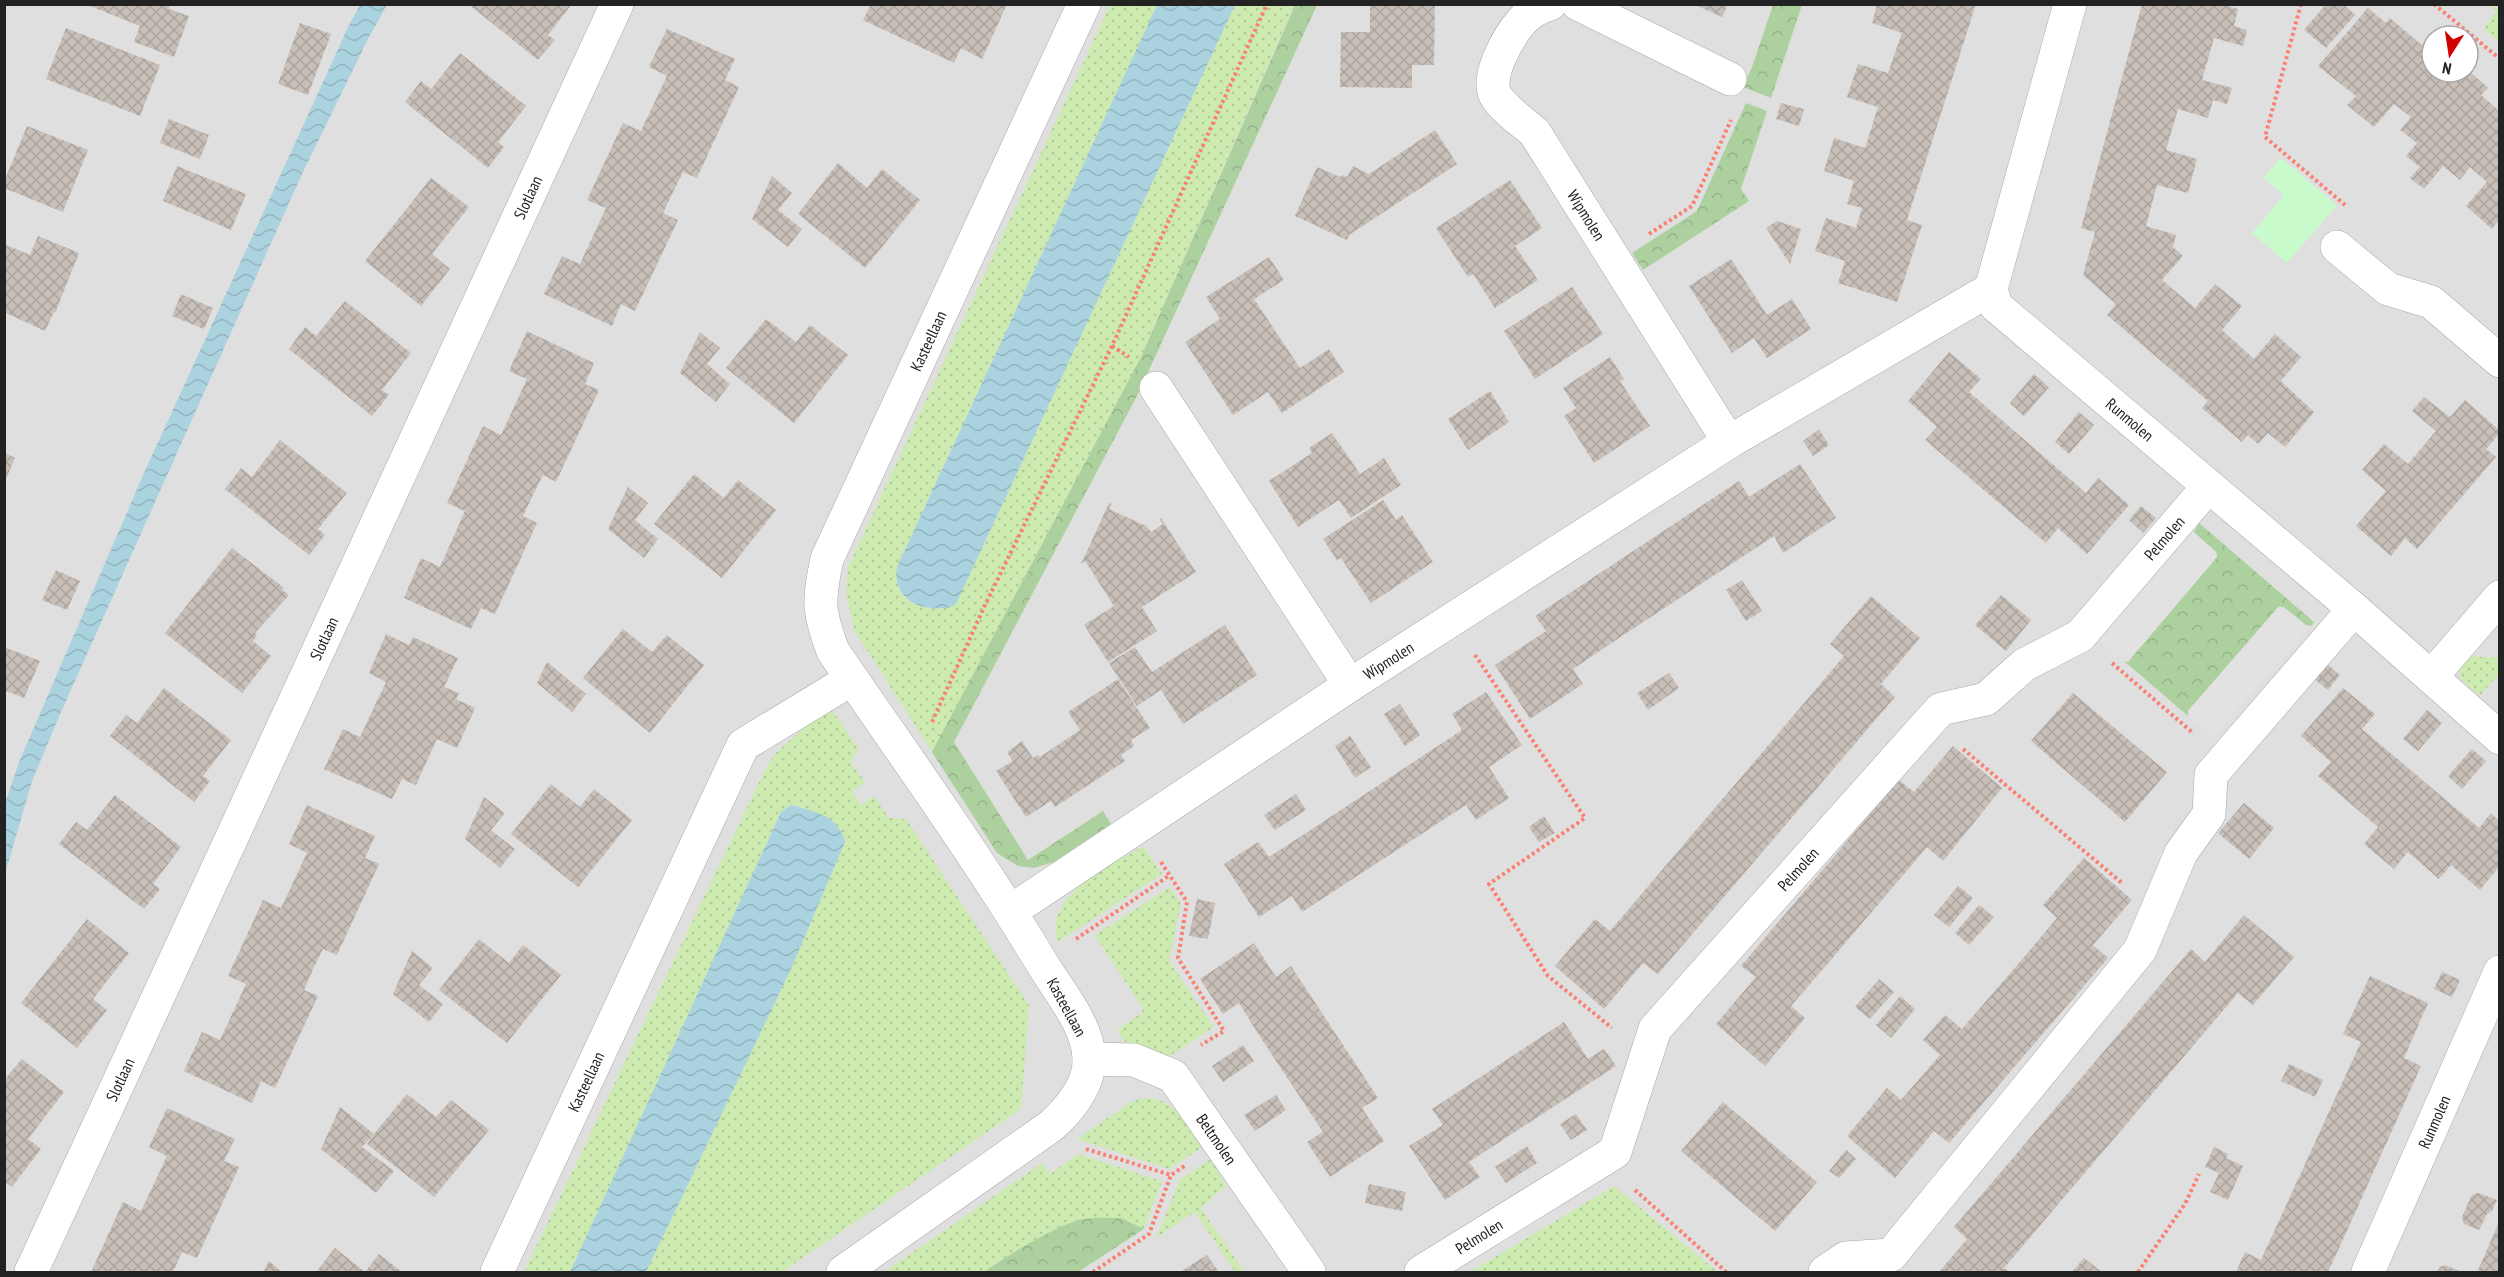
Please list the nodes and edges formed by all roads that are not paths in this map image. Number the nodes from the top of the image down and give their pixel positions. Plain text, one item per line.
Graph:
1 (617, 4) edge
2 (1084, 4) edge
3 (1550, 4) edge
4 (1578, 4) edge
5 (2070, 4) edge
6 (1730, 79) road end
7 (2337, 247) road end
8 (1991, 289) junction
9 (2499, 361) edge
10 (1156, 388) dead end
11 (1729, 442) junction
12 (2208, 488) junction
13 (2499, 597) edge
14 (2354, 609) junction
15 (2431, 677) junction
16 (852, 679) junction
17 (1350, 685) junction
18 (2499, 738) edge
19 (1011, 910) junction
20 (2499, 972) edge
21 (1089, 1059) junction
22 (31, 1272) edge
23 (497, 1272) edge
24 (843, 1272) edge
25 (1309, 1272) edge
26 (1421, 1272) edge
27 (1825, 1272) edge
28 (2368, 1272) edge

1 - 22 street, Slotlaan
2 - 16 street, Kasteellaan
3 - 11 street, Wipmolen
4 - 6 street
5 - 8 street
7 - 9 street
8 - 11 street, Wipmolen
8 - 12 street, Runmolen
10 - 17 street, Wipmolen
11 - 17 street, Wipmolen
12 - 14 street, Runmolen
12 - 26 street, Pelmolen
13 - 15 street
14 - 15 street, Runmolen
14 - 27 street
15 - 18 street, Runmolen
16 - 19 street, Kasteellaan
16 - 23 street, Kasteellaan
17 - 19 street, Wipmolen
19 - 21 street, Kasteellaan
20 - 28 street, Runmolen
21 - 24 street, Kasteellaan
21 - 25 street, Beltmolen

